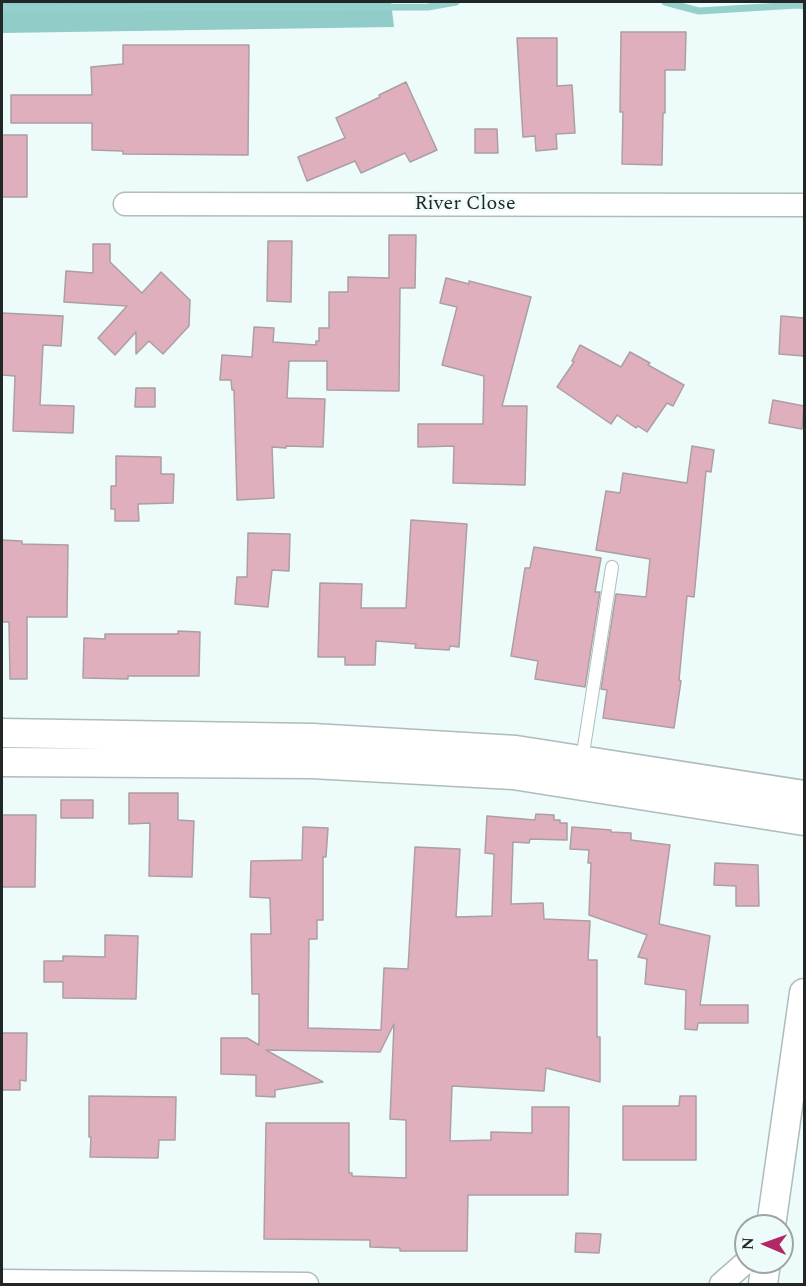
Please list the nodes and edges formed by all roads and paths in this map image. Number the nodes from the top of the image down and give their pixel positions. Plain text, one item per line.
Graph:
1 (125, 204) dead end
2 (804, 205) edge
3 (612, 567) dead end
4 (2, 733) edge
5 (582, 760) junction
6 (2, 762) edge
7 (804, 795) edge
8 (804, 821) edge
9 (804, 993) edge
10 (773, 1214) edge
11 (734, 1273) edge
12 (2, 1281) edge
13 (307, 1284) edge
14 (721, 1284) edge

1 - 2 street, River Close
3 - 5 lane
4 - 5 street
5 - 7 street
6 - 8 street
9 - 10 street
11 - 14 street
12 - 13 street

